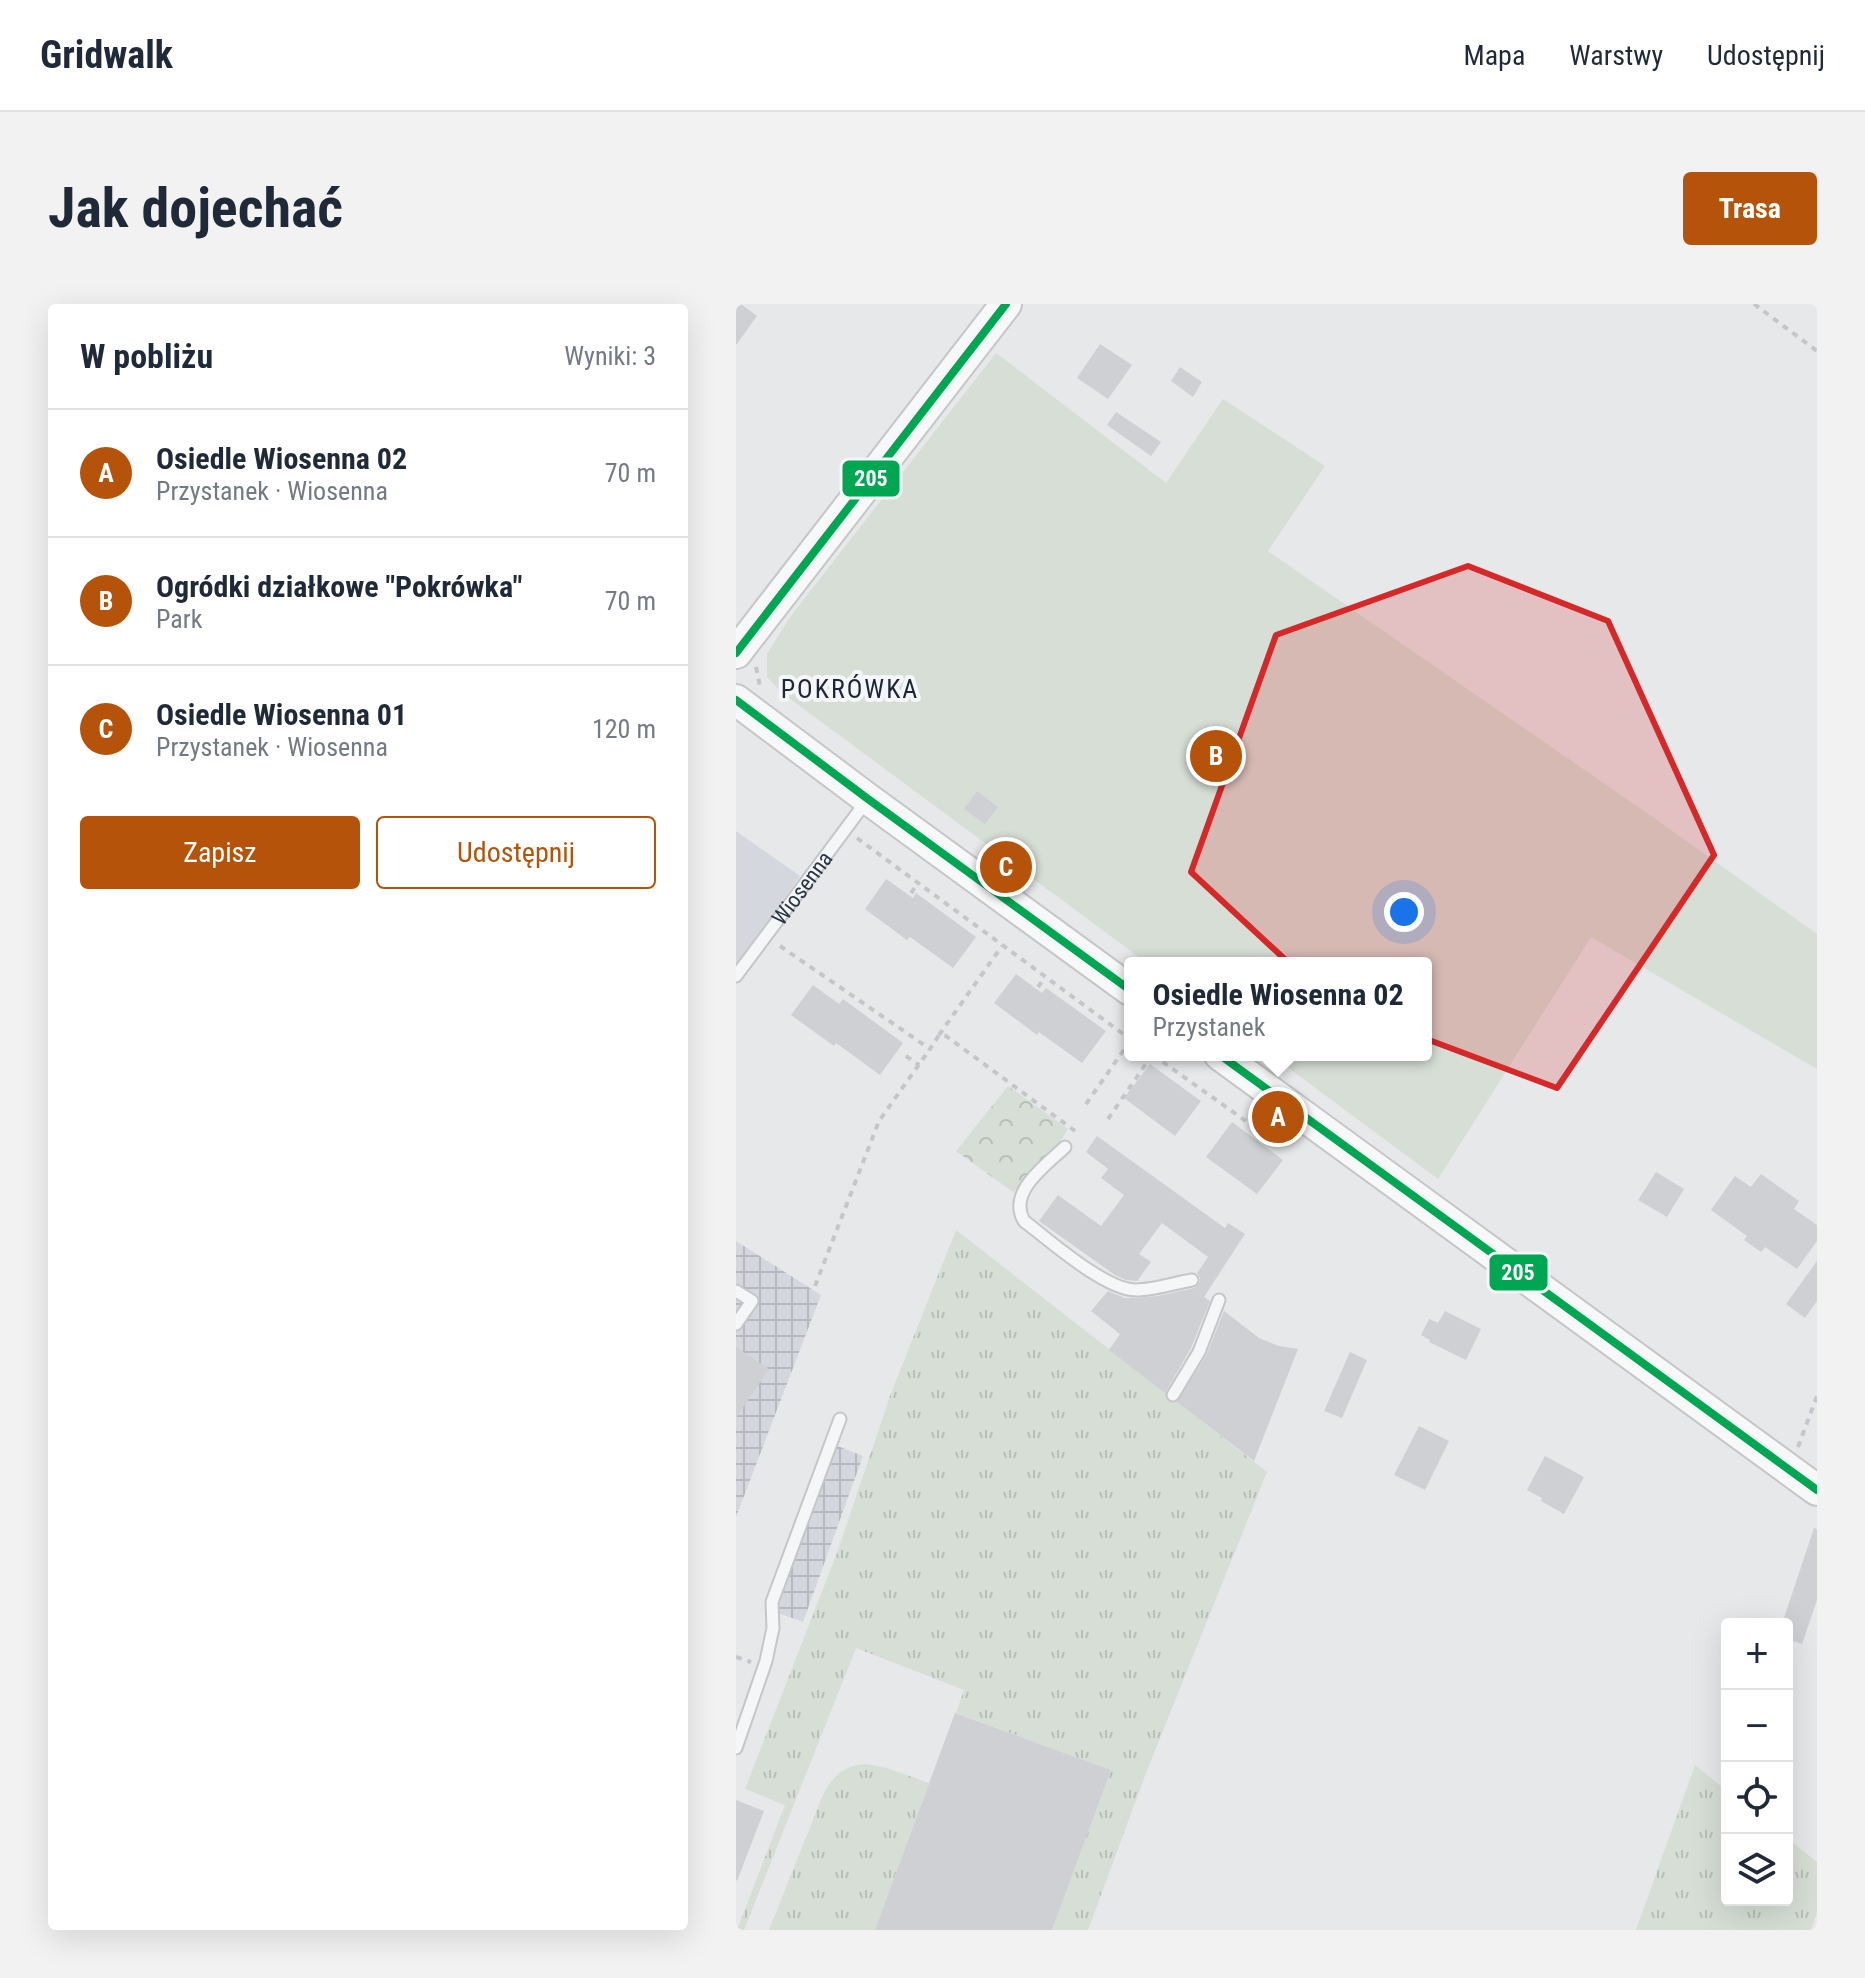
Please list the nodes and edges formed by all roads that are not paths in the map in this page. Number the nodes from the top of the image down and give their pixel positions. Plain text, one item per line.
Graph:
1 (1006, 304) edge
2 (746, 654) edge
3 (750, 697) edge
4 (868, 799) junction
5 (736, 976) edge
6 (1124, 986) edge
7 (1228, 1061) edge
8 (1065, 1147) dead end
9 (1192, 1280) dead end
10 (736, 1291) edge
11 (1219, 1300) dead end
12 (736, 1324) edge
13 (1173, 1395) dead end
14 (840, 1419) dead end
15 (1817, 1490) edge
16 (736, 1748) edge

1 - 2 street
3 - 4 street
4 - 5 lane, Wiosenna
4 - 6 street
7 - 15 street
8 - 9 lane
10 - 12 lane
11 - 13 lane
14 - 16 lane

